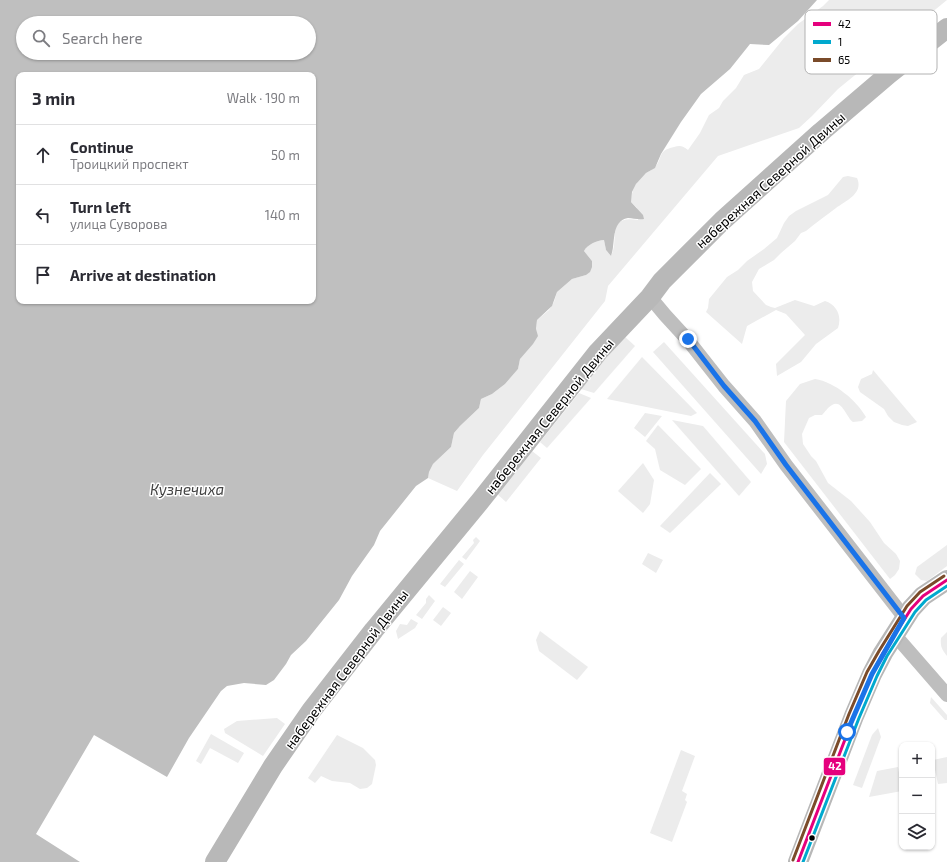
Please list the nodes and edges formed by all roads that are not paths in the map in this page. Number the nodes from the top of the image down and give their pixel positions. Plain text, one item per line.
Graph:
1 (947, 28) edge
2 (937, 36) edge
3 (889, 74) edge
4 (650, 297) junction
5 (947, 580) edge
6 (904, 618) junction
7 (894, 634) junction
8 (947, 695) edge
9 (215, 862) edge
10 (798, 862) edge

1 - 2 street, набережная Северной Двины
3 - 4 street, набережная Северной Двины
4 - 6 street
4 - 9 street, набережная Северной Двины
5 - 6 street
6 - 7 street
7 - 8 street
7 - 10 street

